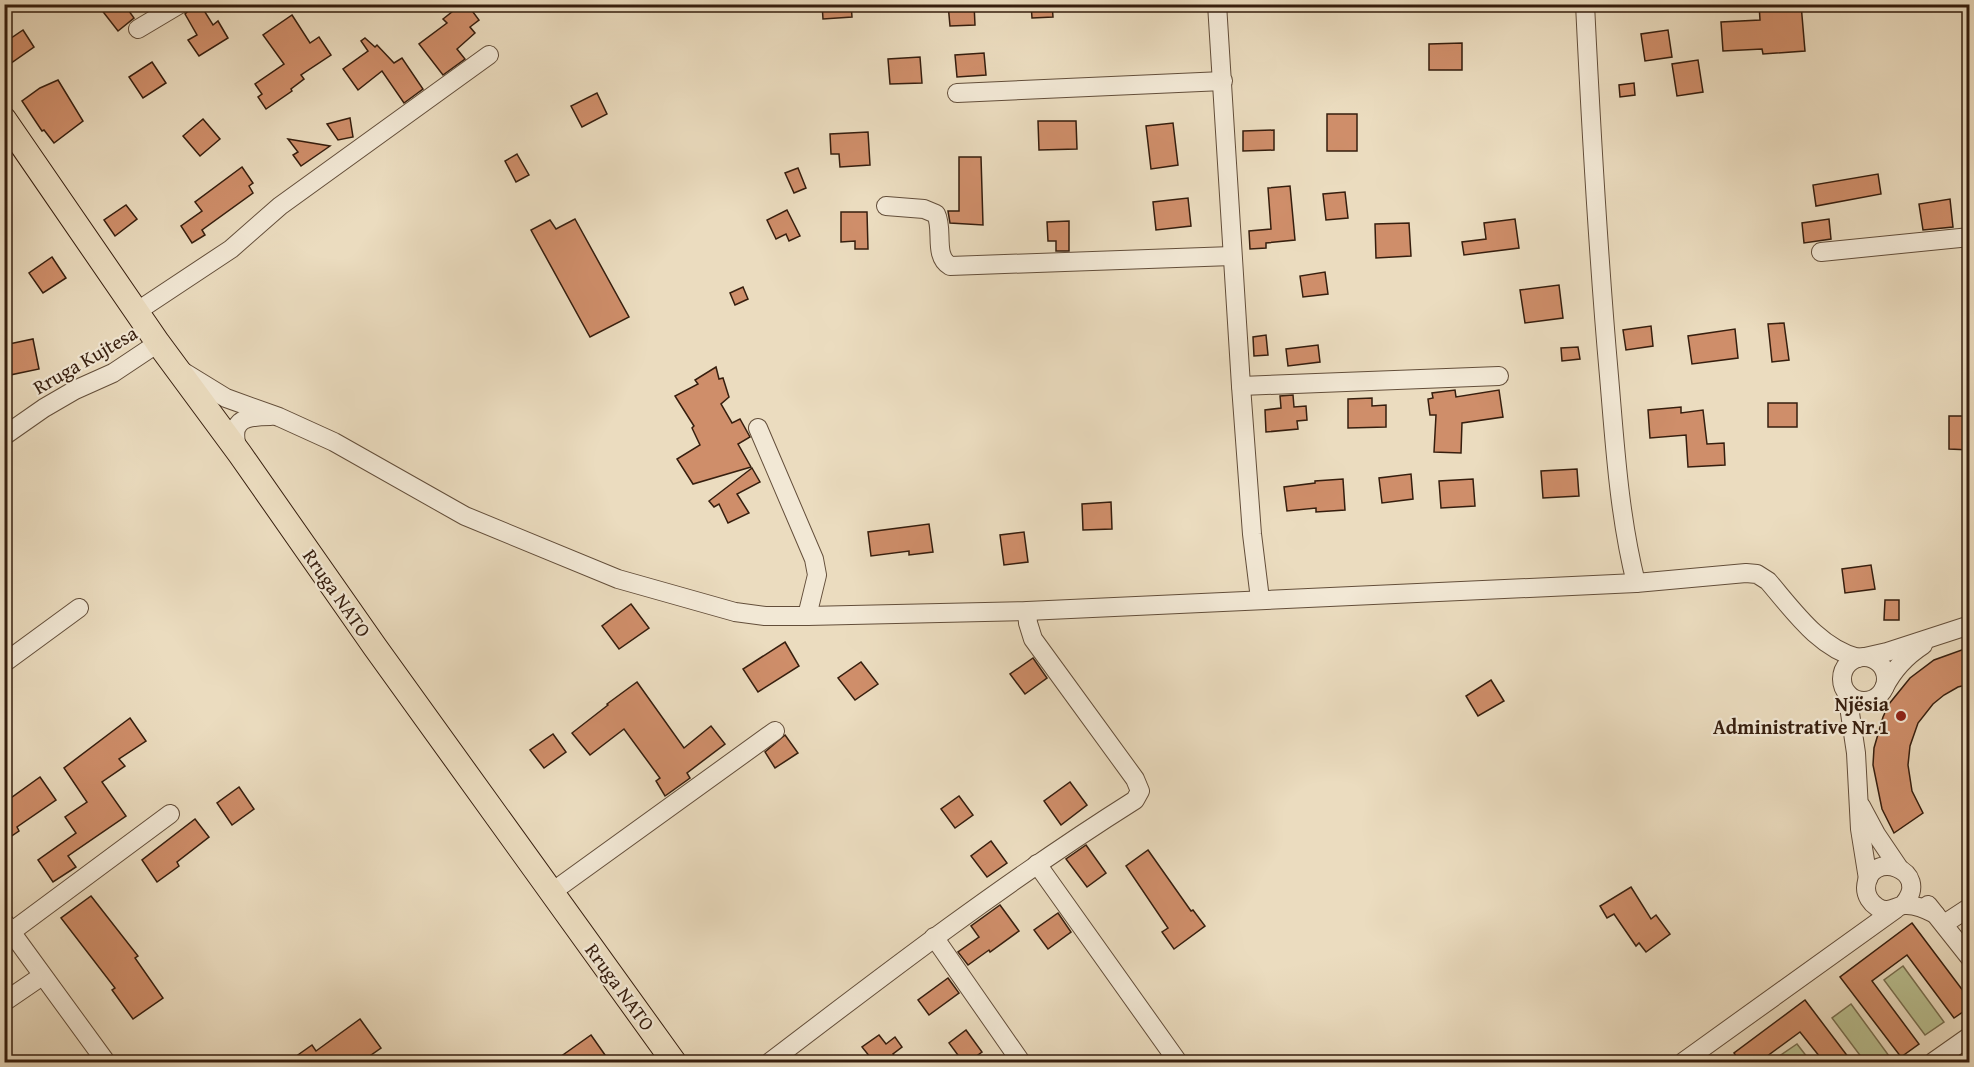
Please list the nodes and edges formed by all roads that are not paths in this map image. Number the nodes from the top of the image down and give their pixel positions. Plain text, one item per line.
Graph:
1 (180, 4) edge
2 (1217, 4) edge
3 (1585, 4) edge
4 (138, 29) dead end
5 (489, 55) dead end
6 (1223, 81) junction
7 (957, 93) dead end
8 (4, 119) edge
9 (886, 206) dead end
10 (1970, 237) edge
11 (1821, 252) dead end
12 (1232, 256) junction
13 (136, 312) junction
14 (158, 343) junction
15 (176, 368) junction
16 (1499, 376) dead end
17 (1241, 386) junction
18 (279, 417) junction
19 (758, 428) dead end
20 (4, 436) edge
21 (240, 454) junction
22 (1636, 583) junction
23 (1260, 599) junction
24 (79, 608) dead end
25 (1027, 611) junction
26 (807, 616) junction
27 (1808, 625) junction
28 (1970, 625) edge
29 (1940, 635) junction
30 (1861, 657) junction
31 (4, 663) edge
32 (1845, 686) junction
33 (1880, 692) junction
34 (775, 731) dead end
35 (1856, 753) junction
36 (1859, 801) junction
37 (170, 814) dead end
38 (1036, 864) junction
39 (1904, 873) junction
40 (1867, 887) junction
41 (552, 892) junction
42 (1899, 907) junction
43 (1970, 907) edge
44 (1939, 919) junction
45 (8, 927) edge
46 (1862, 934) junction
47 (934, 937) junction
48 (1970, 958) edge
49 (42, 976) junction
50 (4, 1002) edge
51 (1970, 1036) edge
52 (106, 1062) edge
53 (674, 1062) edge
54 (770, 1062) edge
55 (1021, 1062) edge
56 (1178, 1062) edge
57 (1683, 1062) edge
58 (1933, 1062) edge

1 - 4 street
2 - 6 street
3 - 22 street
5 - 13 street
6 - 7 street
6 - 12 street
8 - 13 main road, Rruga NATO
9 - 12 street
10 - 11 street
12 - 17 street
13 - 14 main road, Rruga NATO
14 - 15 main road, Rruga NATO
14 - 20 street, Rruga Kujtesa
15 - 18 street
15 - 21 main road, Rruga NATO
16 - 17 street
17 - 23 street
18 - 21 street
18 - 26 street
19 - 26 street
21 - 41 main road, Rruga NATO
22 - 23 street
22 - 27 street
23 - 25 street
24 - 31 street
25 - 26 street
25 - 38 street
27 - 30 street
27 - 32 street
28 - 29 street
29 - 30 street
29 - 33 street
30 - 32 street
30 - 33 street
32 - 33 street
32 - 35 street
33 - 35 street
34 - 41 street
35 - 36 street
36 - 39 street
36 - 40 street
37 - 45 street
38 - 47 street
38 - 56 street
39 - 40 street
39 - 42 street
39 - 44 street
40 - 42 street
40 - 46 street
41 - 53 main road, Rruga NATO
42 - 44 street
42 - 46 street
43 - 44 street
44 - 48 street
45 - 49 street
46 - 57 street
47 - 54 street
47 - 55 street
49 - 50 street
49 - 52 street
51 - 58 street

